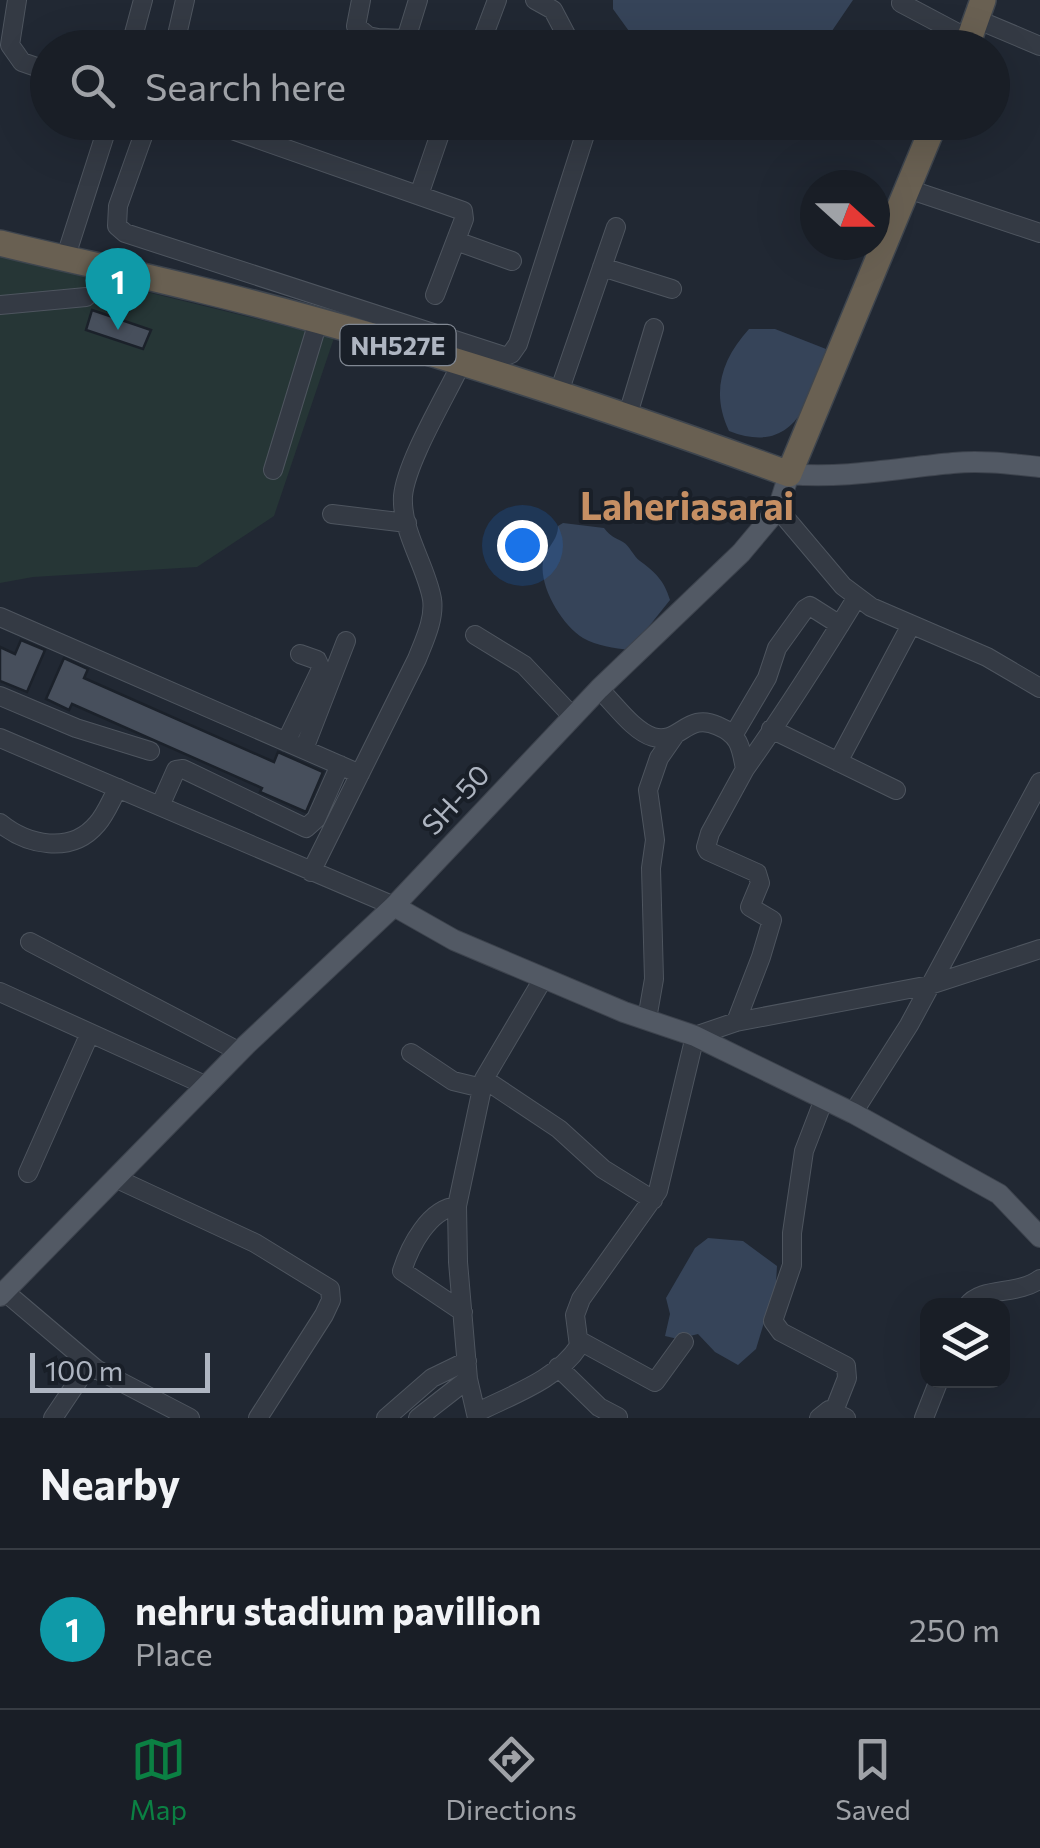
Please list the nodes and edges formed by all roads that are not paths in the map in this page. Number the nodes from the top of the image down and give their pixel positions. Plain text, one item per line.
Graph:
1 (17, 0) edge
2 (143, 0) edge
3 (185, 0) edge
4 (361, 0) edge
5 (418, 0) edge
6 (498, 0) edge
7 (535, 0) edge
8 (900, 2) dead end
9 (974, 26) edge
10 (135, 30) edge
11 (178, 30) edge
12 (360, 30) edge
13 (409, 30) edge
14 (486, 30) edge
15 (564, 30) edge
16 (1010, 37) edge
17 (1040, 46) edge
18 (30, 65) edge
19 (103, 140) edge
20 (142, 140) edge
21 (261, 140) edge
22 (438, 140) edge
23 (583, 140) edge
24 (927, 140) edge
25 (906, 188) junction
26 (419, 196) junction
27 (616, 227) dead end
28 (1040, 233) edge
29 (456, 241) junction
30 (0, 242) edge
31 (65, 259) junction
32 (512, 261) dead end
33 (602, 266) junction
34 (672, 290) dead end
35 (435, 295) dead end
36 (86, 297) dead end
37 (0, 305) edge
38 (318, 322) junction
39 (654, 328) dead end
40 (462, 362) junction
41 (559, 392) junction
42 (628, 414) junction
43 (1040, 466) edge
44 (272, 470) dead end
45 (789, 474) junction
46 (778, 510) junction
47 (332, 514) dead end
48 (407, 524) junction
49 (857, 597) junction
50 (0, 617) edge
51 (840, 625) junction
52 (911, 625) junction
53 (476, 634) dead end
54 (346, 641) dead end
55 (300, 654) dead end
56 (1040, 688) edge
57 (599, 689) junction
58 (0, 696) edge
59 (573, 717) junction
60 (771, 729) junction
61 (734, 734) junction
62 (675, 735) junction
63 (0, 738) edge
64 (295, 746) junction
65 (150, 752) dead end
66 (838, 762) junction
67 (340, 765) junction
68 (744, 770) junction
69 (360, 774) junction
70 (1040, 782) edge
71 (118, 788) junction
72 (896, 790) dead end
73 (160, 806) junction
74 (0, 823) edge
75 (311, 872) junction
76 (394, 906) junction
77 (30, 942) dead end
78 (1040, 949) edge
79 (544, 979) junction
80 (930, 985) junction
81 (0, 992) edge
82 (646, 1019) junction
83 (736, 1022) junction
84 (90, 1033) junction
85 (695, 1036) junction
86 (240, 1052) junction
87 (411, 1053) dead end
88 (483, 1083) junction
89 (207, 1086) junction
90 (824, 1099) junction
91 (853, 1113) junction
92 (28, 1173) dead end
93 (114, 1178) junction
94 (653, 1200) junction
95 (457, 1206) junction
96 (1040, 1238) edge
97 (1040, 1279) edge
98 (2, 1294) edge
99 (975, 1298) edge
100 (462, 1312) junction
101 (580, 1341) junction
102 (684, 1342) dead end
103 (558, 1368) junction
104 (96, 1369) junction
105 (467, 1370) junction
106 (936, 1388) edge
107 (162, 1412) edge
108 (477, 1416) edge
109 (833, 1416) edge
110 (618, 1417) edge
111 (53, 1418) edge
112 (190, 1418) edge
113 (258, 1418) edge
114 (386, 1418) edge
115 (418, 1418) edge
116 (924, 1418) edge

1 - 18 street
2 - 10 street
3 - 11 street
4 - 12 street
5 - 13 street
6 - 14 street
7 - 15 street
8 - 9 street
16 - 17 street
19 - 31 street
20 - 23 street
21 - 26 street
22 - 26 street
24 - 25 highway, SH-50
25 - 28 street
25 - 45 highway, SH-50
26 - 29 street
27 - 33 street
29 - 32 street
29 - 35 street
30 - 31 highway, NH527E
31 - 38 highway, NH527E
33 - 34 street
33 - 41 street
36 - 37 street
38 - 40 highway, NH527E
38 - 44 street
39 - 42 street
40 - 41 highway, NH527E
40 - 48 street
41 - 42 highway, NH527E
42 - 45 highway, NH527E
43 - 45 main road
45 - 46 main road, SH-50
46 - 49 street
46 - 57 main road, SH-50
47 - 48 street
48 - 69 street
49 - 51 street
49 - 52 street
50 - 64 street
51 - 60 street
51 - 61 street
52 - 56 street
52 - 66 street
53 - 59 street
54 - 64 street
55 - 64 street
57 - 59 main road, SH-50
57 - 62 street
58 - 65 street
59 - 76 main road, SH-50
60 - 66 street
60 - 68 street
61 - 62 street
61 - 68 street
62 - 82 street
63 - 71 street
64 - 67 street
66 - 72 street
67 - 69 street
67 - 73 street
68 - 83 street
69 - 75 street
70 - 80 street
71 - 73 street
71 - 74 street
73 - 75 street
75 - 76 street
76 - 79 main road
76 - 86 main road, SH-50
77 - 86 street
78 - 80 street
79 - 82 main road
79 - 88 street
80 - 83 street
80 - 91 street
81 - 84 street
82 - 85 main road
83 - 85 street
84 - 89 street
84 - 92 street
85 - 90 main road
85 - 94 street
86 - 89 main road, SH-50
87 - 88 street
88 - 94 street
88 - 95 street
89 - 93 main road, SH-50
90 - 91 main road
90 - 109 street
91 - 96 main road
93 - 98 main road, SH-50
93 - 113 street
94 - 101 street
95 - 100 street
95 - 100 street
97 - 99 street
98 - 104 street
100 - 105 street
101 - 102 street
101 - 103 street
103 - 108 street
103 - 110 street
104 - 107 street
104 - 111 street
105 - 108 street
105 - 114 street
105 - 115 street
106 - 116 street
107 - 112 street

